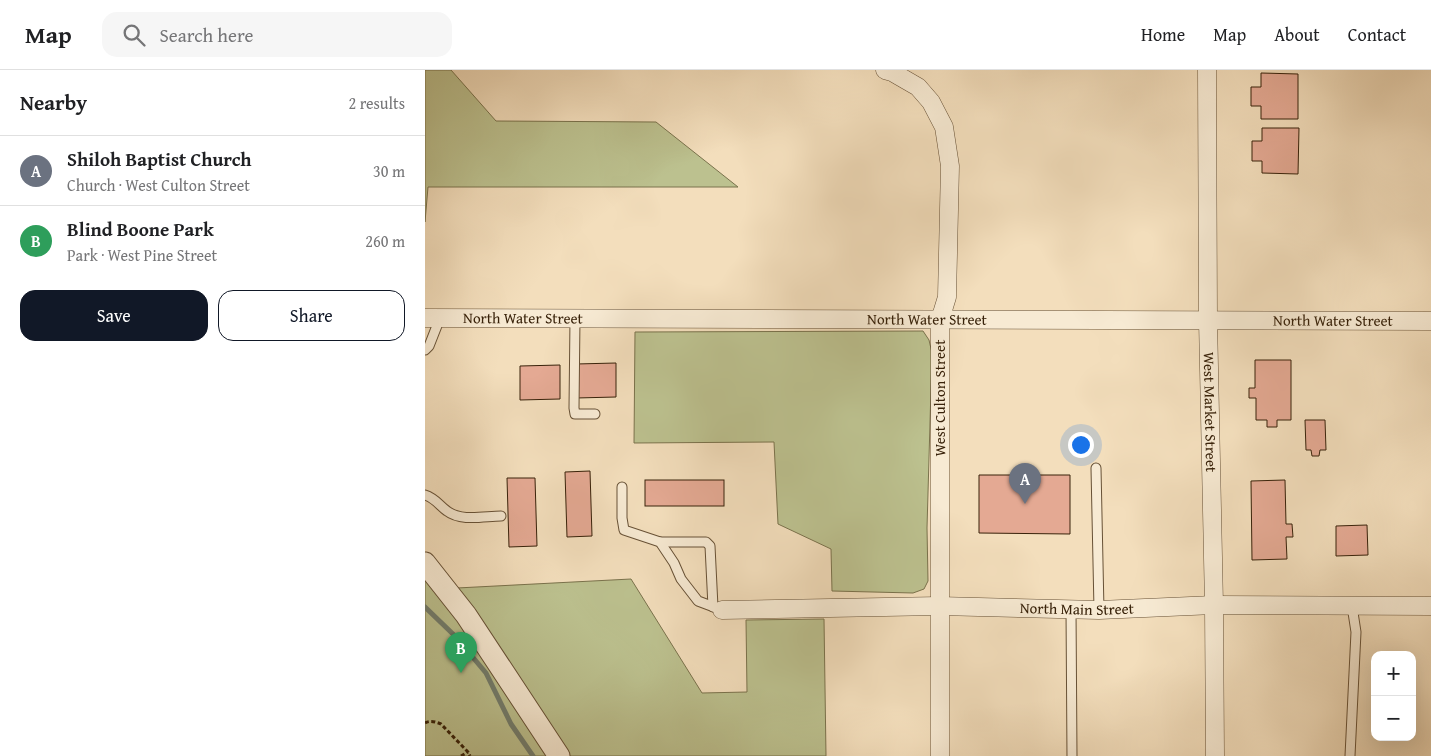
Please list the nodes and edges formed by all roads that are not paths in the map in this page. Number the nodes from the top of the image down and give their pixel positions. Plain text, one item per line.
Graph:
1 (885, 70) edge
2 (1207, 70) edge
3 (432, 318) edge
4 (575, 319) junction
5 (939, 320) junction
6 (1208, 320) junction
7 (1431, 321) edge
8 (425, 350) edge
9 (595, 414) dead end
10 (1096, 468) dead end
11 (622, 487) dead end
12 (425, 495) edge
13 (501, 516) dead end
14 (660, 542) junction
15 (425, 563) edge
16 (1215, 605) junction
17 (939, 606) junction
18 (1352, 606) junction
19 (1431, 606) edge
20 (718, 608) junction
21 (1071, 609) junction
22 (1099, 610) junction
23 (559, 756) edge
24 (940, 756) edge
25 (1072, 756) edge
26 (1215, 756) edge
27 (1350, 756) edge

1 - 5 street, West Culton Street
2 - 6 street, West Market Street
3 - 4 street, North Water Street
3 - 8 lane
4 - 5 street, North Water Street
4 - 9 lane
5 - 6 street, North Water Street
5 - 17 street, West Culton Street
6 - 7 street, North Water Street
6 - 16 street, West Market Street
10 - 22 lane
11 - 14 lane
12 - 13 lane
14 - 20 lane
14 - 20 lane
15 - 23 street
16 - 18 street, North Main Street
16 - 22 street, North Main Street
16 - 26 street, West Market Street
17 - 20 street, North Main Street
17 - 21 street, North Main Street
17 - 24 street, West Culton Street
18 - 19 street, North Main Street
18 - 27 lane
21 - 22 street, North Main Street
21 - 25 lane

